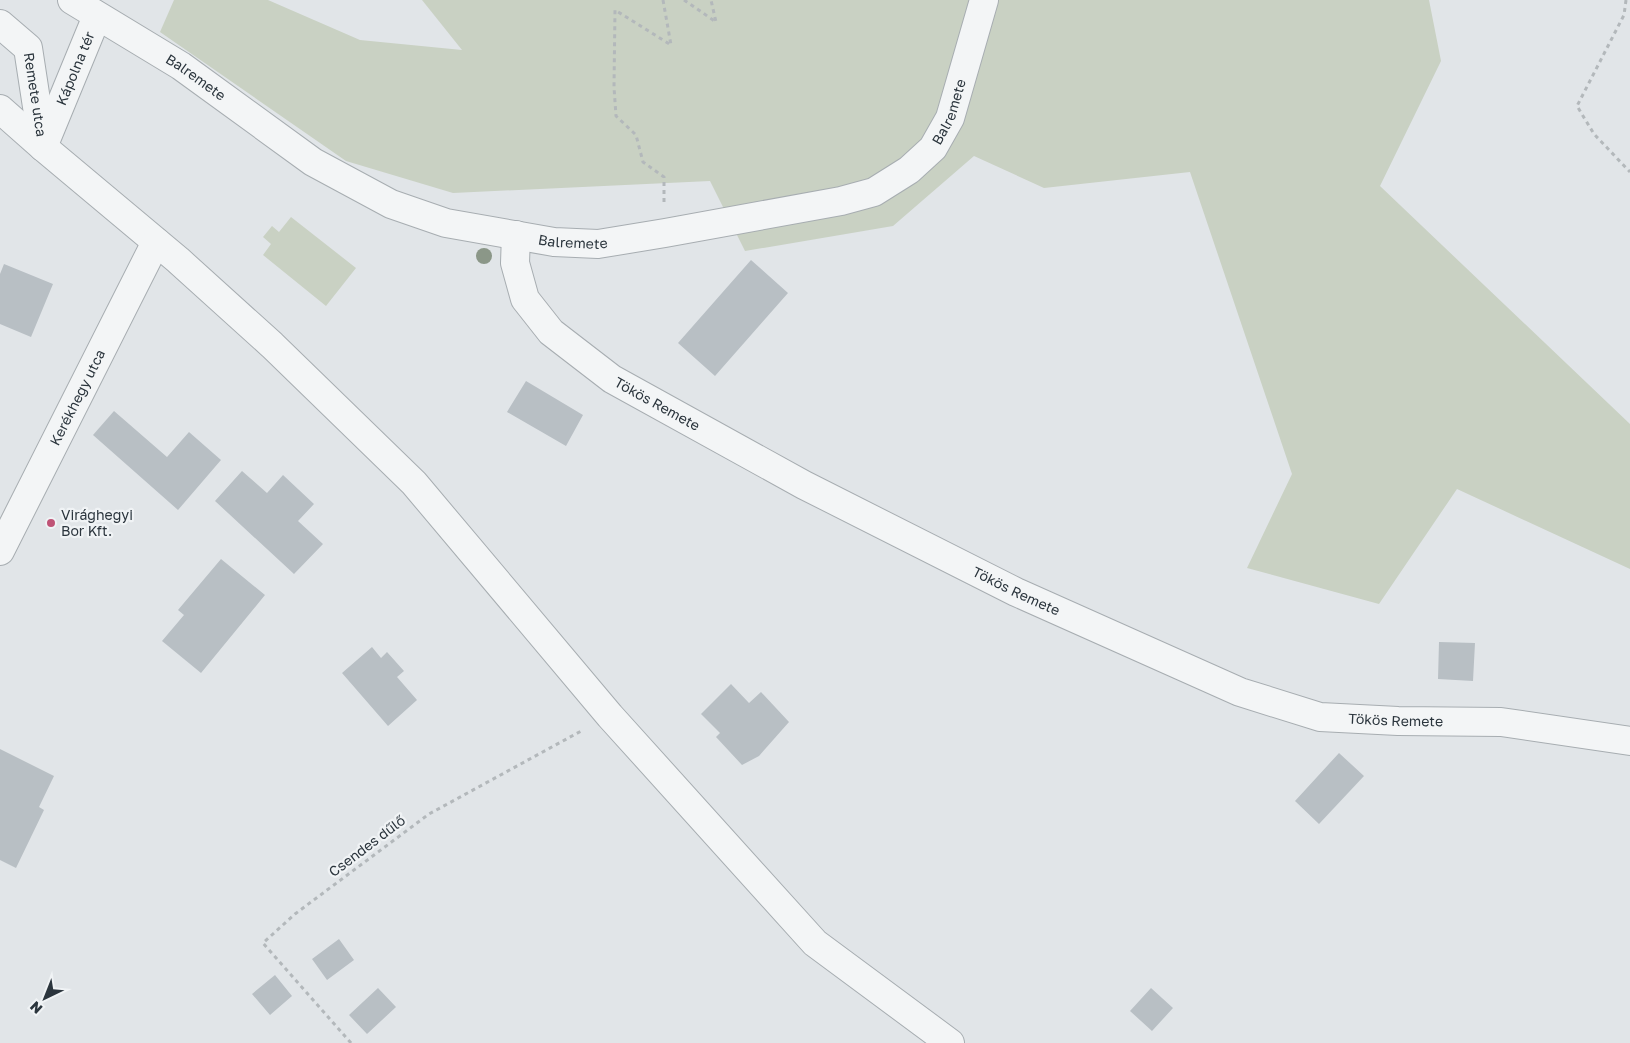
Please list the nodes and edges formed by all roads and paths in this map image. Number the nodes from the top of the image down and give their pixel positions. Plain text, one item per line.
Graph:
1 (72, 0) edge
2 (663, 0) edge
3 (684, 0) edge
4 (711, 0) edge
5 (984, 0) edge
6 (1626, 0) edge
7 (97, 16) junction
8 (0, 24) edge
9 (0, 109) edge
10 (43, 147) junction
11 (1630, 172) edge
12 (663, 212) dead end
13 (516, 235) junction
14 (156, 242) junction
15 (0, 551) edge
16 (610, 716) junction
17 (1630, 741) edge
18 (351, 1043) edge
19 (950, 1043) edge

1 - 7 street, Kápolna tér
2 - 12 path
3 - 4 path
5 - 13 street, Balremete
6 - 11 path
7 - 10 street, Kápolna tér
7 - 13 street, Balremete
8 - 10 street, Remete utca
9 - 10 street
10 - 14 street
13 - 17 street, Tökös Remete
14 - 15 street, Kerékhegy utca
14 - 16 street
16 - 18 path, Csendes dűlő
16 - 19 street

